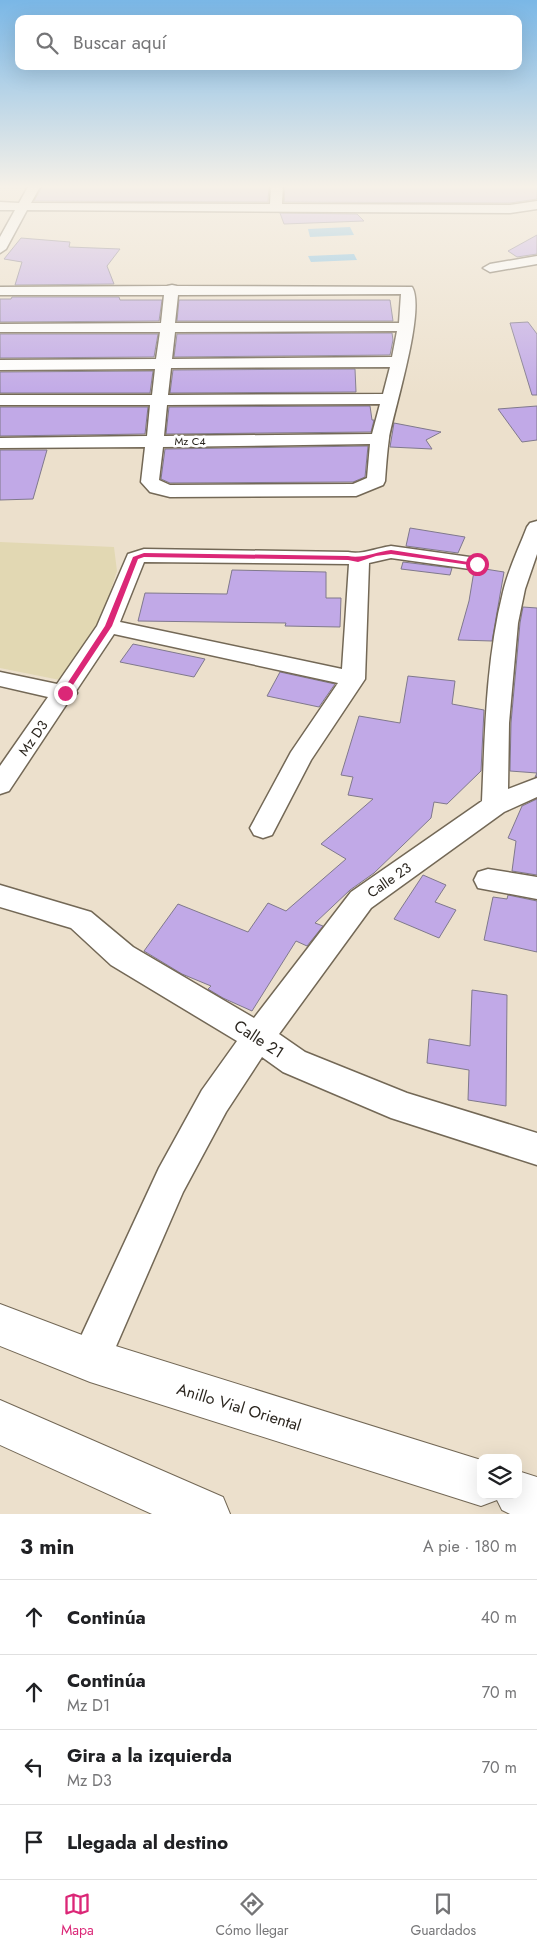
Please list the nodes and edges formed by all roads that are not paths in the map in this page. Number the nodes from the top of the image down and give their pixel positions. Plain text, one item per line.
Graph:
1 (537, 260) edge
2 (490, 268) dead end
3 (0, 291) edge
4 (172, 293) junction
5 (0, 299) edge
6 (406, 327) junction
7 (0, 328) edge
8 (168, 328) junction
9 (398, 362) junction
10 (164, 364) junction
11 (0, 365) edge
12 (389, 399) junction
13 (0, 400) edge
14 (160, 400) junction
15 (380, 439) junction
16 (154, 441) junction
17 (0, 443) edge
18 (537, 527) edge
19 (358, 560) junction
20 (477, 564) dead end
21 (108, 626) junction
22 (0, 679) edge
23 (354, 679) junction
24 (65, 693) junction
25 (3, 777) edge
26 (537, 787) edge
27 (495, 805) junction
28 (263, 828) dead end
29 (488, 880) dead end
30 (537, 888) edge
31 (0, 896) edge
32 (258, 1037) junction
33 (537, 1149) edge
34 (0, 1325) edge
35 (90, 1360) junction
36 (0, 1422) edge
37 (477, 1482) edge
38 (522, 1495) edge
39 (537, 1500) edge
40 (206, 1514) edge

1 - 2 street
3 - 4 street
4 - 5 street
4 - 6 street
4 - 8 street
6 - 8 street
6 - 9 street
7 - 8 street
8 - 10 street
9 - 10 street
9 - 12 street
10 - 11 street
10 - 14 street
12 - 14 street
12 - 15 street
13 - 14 street
14 - 16 street
15 - 16 street, Mz C4
15 - 16 street
16 - 17 street, Mz C4
18 - 27 street
19 - 20 street
19 - 21 street, Mz D3
19 - 23 street
21 - 23 street
21 - 24 street, Mz D3
22 - 24 street
23 - 28 street
24 - 25 street, Mz D3
26 - 27 street, Calle 23
27 - 32 street, Calle 23
29 - 30 street
31 - 32 street, Calle 21
32 - 33 street, Calle 21
32 - 35 street, Calle 23
34 - 35 highway, Anillo Vial Oriental
35 - 37 highway, Anillo Vial Oriental
36 - 40 highway
38 - 39 highway

